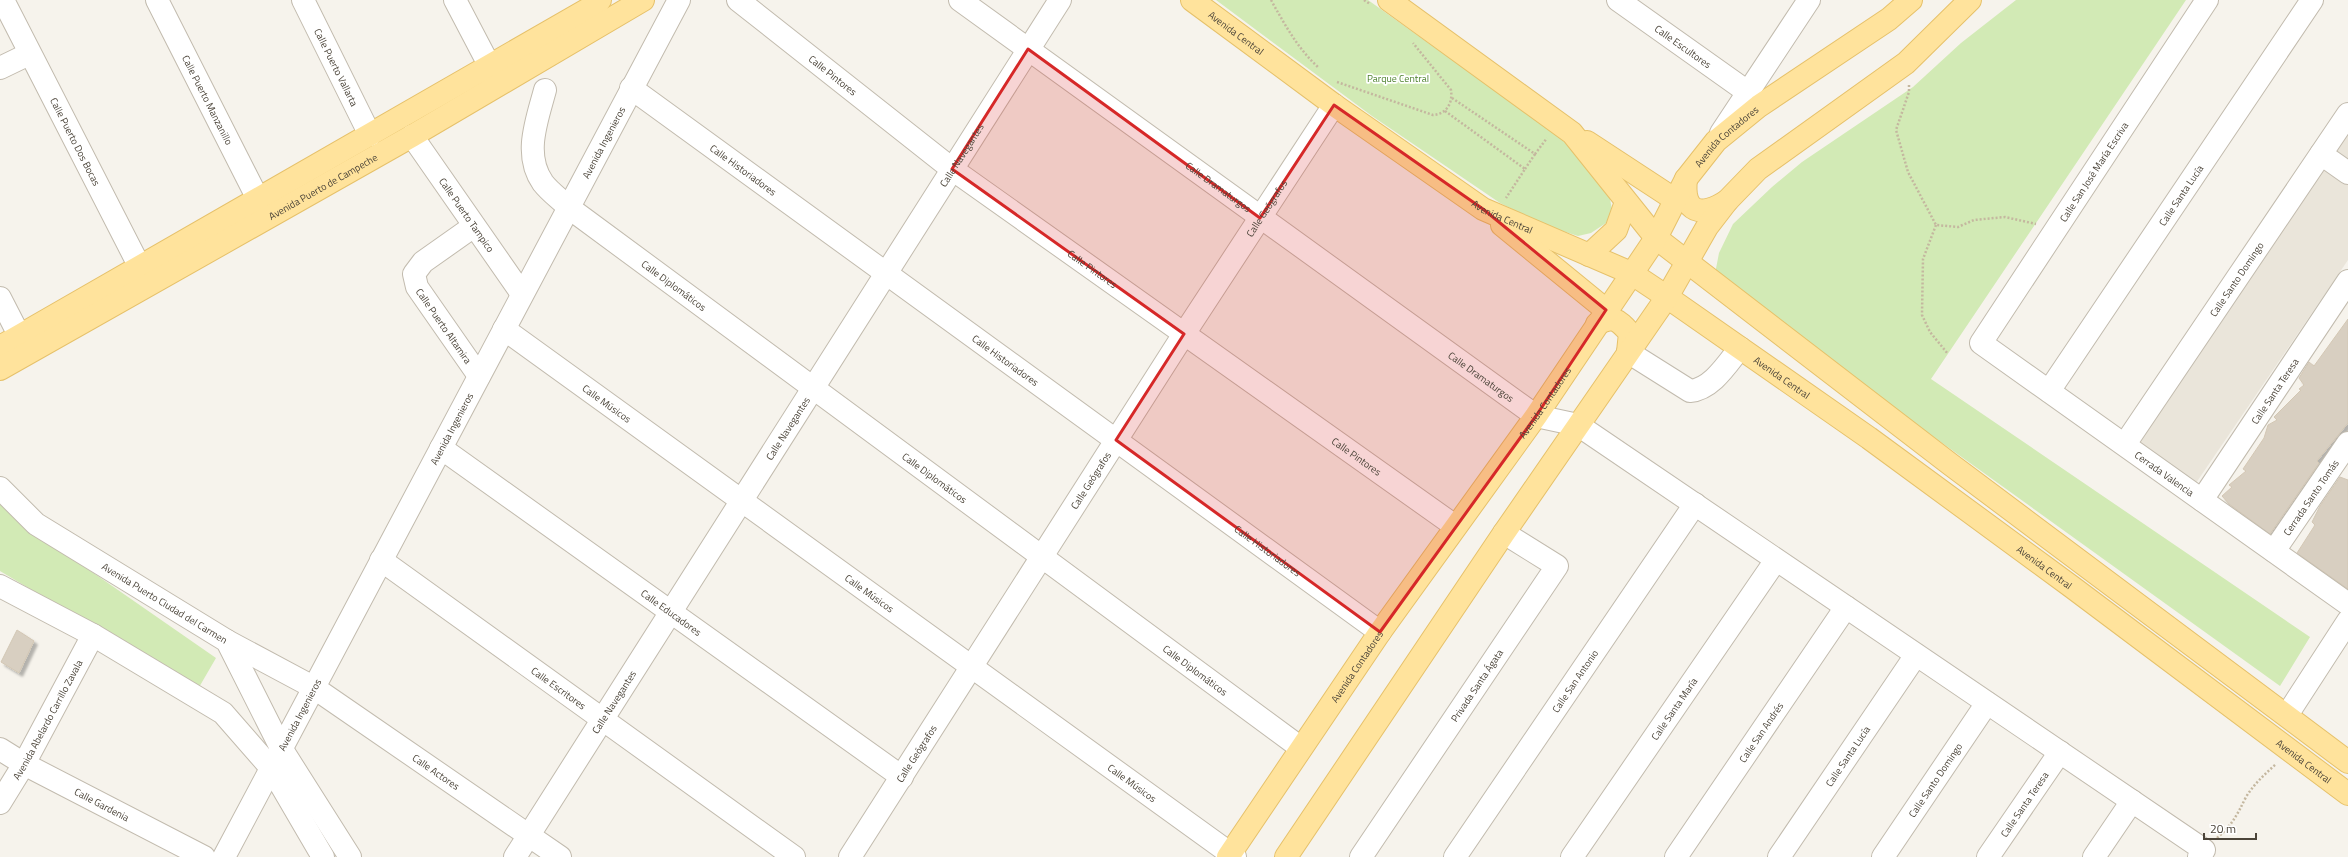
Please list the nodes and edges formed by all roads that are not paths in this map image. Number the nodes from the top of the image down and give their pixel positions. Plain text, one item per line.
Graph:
1 (3, 0) edge
2 (157, 0) edge
3 (303, 0) edge
4 (455, 0) edge
5 (600, 0) edge
6 (643, 0) edge
7 (679, 0) edge
8 (738, 0) edge
9 (960, 0) edge
10 (1060, 0) edge
11 (1192, 0) edge
12 (1618, 0) edge
13 (1809, 0) edge
14 (1911, 0) edge
15 (1970, 0) edge
16 (2207, 0) edge
17 (2312, 0) edge
18 (1391, 3) edge
19 (1028, 49) junction
20 (29, 54) junction
21 (489, 66) junction
22 (0, 68) edge
23 (500, 85) junction
24 (631, 88) junction
25 (545, 90) dead end
26 (1749, 94) junction
27 (1334, 105) junction
28 (2348, 114) edge
29 (1566, 128) junction
30 (370, 135) junction
31 (412, 136) junction
32 (1716, 141) junction
33 (2321, 154) junction
34 (952, 169) junction
35 (2348, 173) edge
36 (1686, 179) junction
37 (258, 199) junction
38 (1674, 199) junction
39 (1626, 202) junction
40 (1726, 202) junction
41 (568, 207) junction
42 (1489, 212) junction
43 (1260, 218) junction
44 (474, 226) junction
45 (1656, 238) junction
46 (1589, 255) junction
47 (1686, 262) junction
48 (886, 274) junction
49 (1631, 274) junction
50 (144, 276) junction
51 (2348, 281) edge
52 (522, 294) junction
53 (1667, 297) junction
54 (0, 298) edge
55 (1602, 317) junction
56 (504, 329) junction
57 (1184, 334) junction
58 (20, 337) junction
59 (1981, 343) joint
60 (0, 348) edge
61 (1740, 348) junction
62 (1628, 352) junction
63 (0, 368) edge
64 (479, 376) junction
65 (813, 389) junction
66 (2049, 391) junction
67 (1536, 416) junction
68 (1578, 425) junction
69 (1116, 440) junction
70 (2348, 443) edge
71 (2125, 444) junction
72 (441, 448) junction
73 (0, 488) edge
74 (2202, 500) junction
75 (741, 501) junction
76 (1695, 504) junction
77 (1455, 526) junction
78 (1504, 533) junction
79 (2274, 551) junction
80 (1042, 556) junction
81 (381, 560) junction
82 (1776, 560) junction
83 (0, 586) edge
84 (2348, 604) edge
85 (1846, 607) junction
86 (670, 613) junction
87 (2348, 621) edge
88 (1380, 632) junction
89 (93, 635) junction
90 (227, 641) junction
91 (1916, 655) junction
92 (972, 667) junction
93 (313, 687) junction
94 (1987, 703) junction
95 (2287, 715) junction
96 (602, 720) junction
97 (281, 748) junction
98 (1301, 748) junction
99 (0, 749) edge
100 (2060, 752) junction
101 (2348, 762) edge
102 (24, 764) junction
103 (271, 768) junction
104 (902, 777) junction
105 (2348, 794) edge
106 (2132, 801) junction
107 (0, 803) edge
108 (529, 836) junction
109 (2201, 854) edge
110 (1231, 856) edge
111 (204, 857) edge
112 (224, 857) edge
113 (323, 857) edge
114 (350, 857) edge
115 (515, 857) edge
116 (560, 857) edge
117 (794, 857) edge
118 (850, 857) edge
119 (1286, 857) edge
120 (1361, 857) edge
121 (1455, 857) edge
122 (1572, 857) edge
123 (1676, 857) edge
124 (1779, 857) edge
125 (1883, 857) edge
126 (1988, 857) edge
127 (2094, 857) edge

1 - 20 street, Calle Puerto Dos Bocas
2 - 37 street, Calle Puerto Manzanillo
3 - 30 street, Calle Puerto Vallarta
4 - 21 street
5 - 21 main road, Avenida Puerto de Campeche
6 - 23 main road, Avenida Puerto de Campeche
7 - 24 street, Avenida Ingenieros
8 - 34 street, Calle Pintores
9 - 19 street, Calle Dramaturgos
10 - 19 street, Calle Navegantes
11 - 27 main road, Avenida Central
12 - 26 street, Calle Escultores
13 - 26 street
14 - 32 main road, Avenida Contadores
15 - 40 main road
16 - 59 street, Calle San José María Escriva
17 - 66 street, Calle Santa Lucía
18 - 29 main road
19 - 34 street, Calle Navegantes
19 - 43 street, Calle Dramaturgos
20 - 22 street
20 - 50 street, Calle Puerto Dos Bocas
21 - 23 street
21 - 30 main road, Avenida Puerto de Campeche
23 - 31 main road, Avenida Puerto de Campeche
24 - 41 street, Avenida Ingenieros
24 - 48 street, Calle Historiadores
25 - 41 street, Calle Diplomáticos
26 - 32 street
27 - 42 main road, Avenida Central
27 - 43 street, Calle Geógrafos
28 - 33 street, Calle Santo Domingo
29 - 38 main road
29 - 39 main road
30 - 37 main road, Avenida Puerto de Campeche
31 - 44 street, Calle Puerto Tampico
31 - 50 main road, Avenida Puerto de Campeche
32 - 36 main road, Avenida Contadores
33 - 35 street
33 - 71 street, Calle Santo Domingo
34 - 48 street, Calle Navegantes
34 - 57 street, Calle Pintores
36 - 38 main road, Avenida Contadores
36 - 40 main road
37 - 50 main road, Avenida Puerto de Campeche
38 - 45 main road, Avenida Contadores
39 - 45 main road
39 - 46 main road
40 - 47 main road
41 - 52 street, Avenida Ingenieros
41 - 65 street, Calle Diplomáticos
42 - 46 main road, Avenida Central
42 - 55 main road
43 - 57 street, Calle Geógrafos
43 - 67 street, Calle Dramaturgos
44 - 52 street, Calle Puerto Tampico
44 - 64 street, Calle Puerto Altamira
45 - 47 main road
45 - 49 main road, Avenida Contadores
46 - 49 main road, Avenida Central
47 - 53 main road
47 - 95 main road
48 - 65 street, Calle Navegantes
48 - 69 street, Calle Historiadores
49 - 53 main road, Avenida Central
49 - 55 main road, Avenida Contadores
50 - 58 main road, Avenida Puerto de Campeche
50 - 63 main road, Avenida Puerto de Campeche
51 - 74 street, Calle Santa Teresa
52 - 56 street, Avenida Ingenieros
53 - 61 main road, Avenida Central
53 - 62 main road
54 - 58 street
55 - 62 main road
55 - 67 main road, Avenida Contadores
56 - 64 street, Avenida Ingenieros
56 - 75 street, Calle Músicos
57 - 69 street, Calle Geógrafos
57 - 77 street, Calle Pintores
58 - 60 main road, Avenida Puerto de Campeche
59 - 66 street, Cerrada Valencia
61 - 62 street
61 - 105 main road, Avenida Central
62 - 68 main road
64 - 72 street, Avenida Ingenieros
65 - 75 street, Calle Navegantes
65 - 80 street, Calle Diplomáticos
66 - 71 street, Cerrada Valencia
67 - 68 street
67 - 77 main road, Avenida Contadores
68 - 76 street
68 - 78 main road
69 - 80 street, Calle Geógrafos
69 - 88 street, Calle Historiadores
70 - 79 street, Cerrada Santo Tomás
71 - 74 street, Cerrada Valencia
72 - 81 street, Avenida Ingenieros
72 - 86 street, Calle Educadores
73 - 90 street, Avenida Puerto Ciudad del Carmen
74 - 79 street, Cerrada Valencia
75 - 86 street, Calle Navegantes
75 - 92 street, Calle Músicos
76 - 82 street
76 - 121 street, Calle San Antonio
77 - 88 main road, Avenida Contadores
78 - 119 main road
78 - 120 street, Privada Santa Ágata
79 - 84 street, Cerrada Valencia
80 - 92 street, Calle Geógrafos
80 - 98 street, Calle Diplomáticos
81 - 93 street, Avenida Ingenieros
81 - 96 street, Calle Escritores
82 - 85 street
82 - 122 street, Calle Santa María
83 - 89 street
85 - 91 street
85 - 123 street, Calle San Andrés
86 - 96 street, Calle Navegantes
86 - 104 street, Calle Educadores
87 - 95 street
88 - 98 main road, Avenida Contadores
89 - 102 street, Avenida Abelardo Carrillo Zavala
89 - 103 street
90 - 93 street, Calle Actores
90 - 97 street, Avenida Puerto Ciudad del Carmen
91 - 94 street
91 - 124 street, Calle Santa Lucía
92 - 104 street, Calle Geógrafos
92 - 110 street, Calle Músicos
93 - 97 street, Avenida Ingenieros
93 - 108 street, Calle Actores
94 - 100 street
94 - 125 street, Calle Santo Domingo
95 - 101 main road
96 - 108 street, Calle Navegantes
96 - 117 street, Calle Escritores
97 - 103 street, Avenida Ingenieros
97 - 114 street, Avenida Puerto Ciudad del Carmen
98 - 110 main road, Avenida Contadores
99 - 102 street, Calle Gardenia
100 - 106 street
100 - 126 street, Calle Santa Teresa
102 - 107 street, Avenida Abelardo Carrillo Zavala
102 - 111 street, Calle Gardenia
103 - 112 street, Avenida Ingenieros
103 - 113 street
104 - 118 street, Calle Geógrafos
106 - 109 street
106 - 127 street
108 - 115 street, Calle Navegantes
108 - 116 street, Calle Actores

